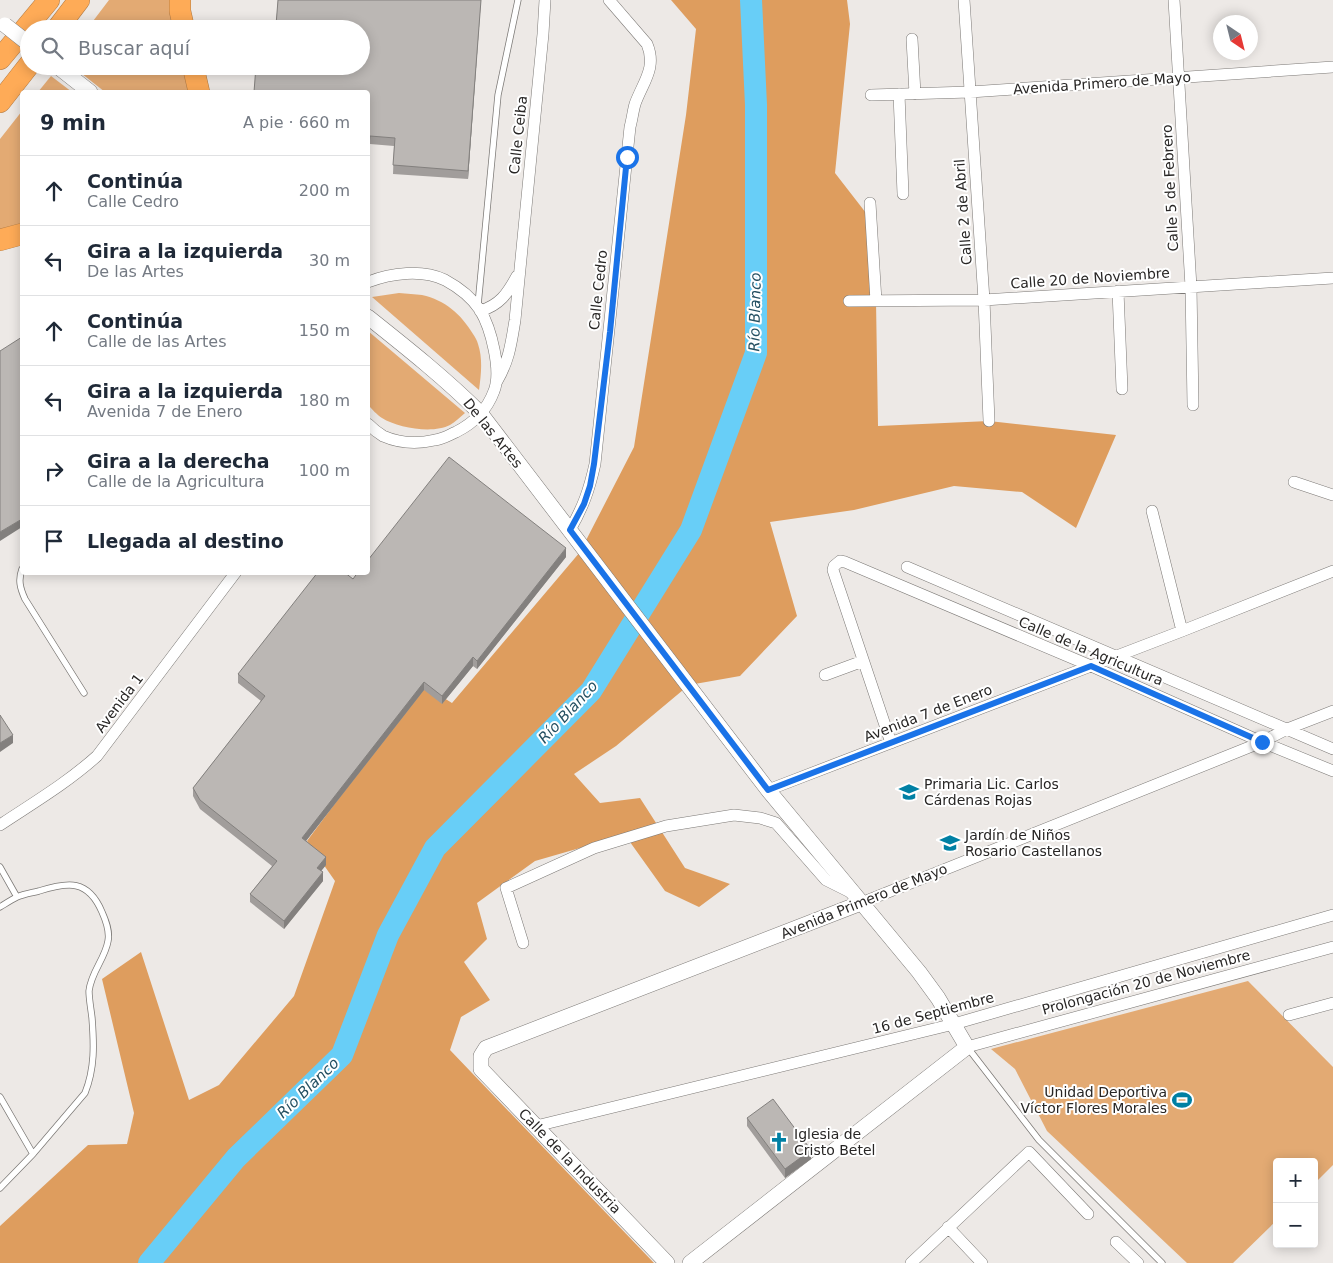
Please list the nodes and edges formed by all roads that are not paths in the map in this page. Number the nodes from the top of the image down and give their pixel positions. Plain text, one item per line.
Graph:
1 (49, 0) edge
2 (79, 0) edge
3 (180, 0) edge
4 (518, 0) edge
5 (545, 0) edge
6 (609, 0) edge
7 (964, 0) edge
8 (1174, 0) edge
9 (32, 20) edge
10 (64, 20) edge
11 (182, 20) edge
12 (3, 23) edge
13 (20, 35) edge
14 (20, 37) edge
15 (912, 39) dead end
16 (0, 59) edge
17 (1333, 67) edge
18 (21, 75) edge
19 (68, 75) edge
20 (195, 75) edge
21 (1178, 77) junction
22 (87, 90) edge
23 (199, 90) edge
24 (970, 92) junction
25 (899, 94) junction
26 (915, 94) junction
27 (870, 95) dead end
28 (0, 102) edge
29 (903, 194) dead end
30 (870, 203) dead end
31 (20, 235) edge
32 (0, 240) edge
33 (520, 273) junction
34 (1333, 278) edge
35 (370, 281) edge
36 (1191, 286) junction
37 (1118, 291) junction
38 (984, 300) junction
39 (849, 301) dead end
40 (876, 301) junction
41 (479, 309) junction
42 (370, 319) edge
43 (496, 383) junction
44 (1122, 389) dead end
45 (1193, 405) dead end
46 (481, 414) junction
47 (989, 421) dead end
48 (370, 426) edge
49 (1294, 482) dead end
50 (1333, 495) edge
51 (1152, 511) dead end
52 (570, 530) junction
53 (907, 567) dead end
54 (1333, 571) edge
55 (20, 575) edge
56 (234, 575) edge
57 (1182, 631) junction
58 (863, 661) junction
59 (1104, 661) junction
60 (825, 675) dead end
61 (84, 693) dead end
62 (1333, 712) edge
63 (1280, 733) junction
64 (1262, 742) junction
65 (891, 743) junction
66 (1333, 749) edge
67 (1333, 771) edge
68 (768, 790) junction
69 (0, 825) edge
70 (0, 867) edge
71 (17, 897) junction
72 (858, 899) junction
73 (0, 907) edge
74 (1333, 915) edge
75 (523, 943) dead end
76 (1333, 947) edge
77 (1333, 1003) edge
78 (1289, 1015) dead end
79 (954, 1024) junction
80 (967, 1047) junction
81 (481, 1056) joint
82 (0, 1097) edge
83 (536, 1126) junction
84 (33, 1154) junction
85 (0, 1188) edge
86 (1088, 1214) dead end
87 (948, 1227) junction
88 (1116, 1242) dead end
89 (667, 1263) edge
90 (690, 1263) edge
91 (911, 1263) edge
92 (982, 1263) edge
93 (1138, 1263) edge
94 (1162, 1263) edge

1 - 9 highway
2 - 10 highway
3 - 11 highway
4 - 41 lane
5 - 33 street, Calle Ceiba
6 - 52 street, Calle Cedro
7 - 24 street, Calle 2 de Abril
8 - 21 street, Calle 5 de Febrero
12 - 14 street, bridge
13 - 16 highway
15 - 26 street
17 - 21 street, Avenida Primero de Mayo
18 - 28 highway
19 - 22 street
20 - 23 highway
21 - 24 street, Avenida Primero de Mayo
21 - 36 street, Calle 5 de Febrero
24 - 26 street, Avenida Primero de Mayo
24 - 38 street, Calle 2 de Abril
25 - 26 street, Avenida Primero de Mayo
25 - 27 street, Avenida Primero de Mayo
25 - 29 street
30 - 40 street
31 - 32 highway
33 - 41 street, Calle Ceiba
33 - 43 street, Calle Ceiba
34 - 36 street, Calle 20 de Noviembre
35 - 41 street
36 - 37 street, Calle 20 de Noviembre
36 - 45 street, Calle 5 de Febrero
37 - 38 street, Calle 20 de Noviembre
37 - 44 street
38 - 40 street, Calle 20 de Noviembre
38 - 47 street, Calle 2 de Abril
39 - 40 street, Calle 20 de Noviembre
41 - 43 street
42 - 46 street, De las Artes
43 - 46 street, Calle Ceiba
46 - 48 street
46 - 52 street, De las Artes
49 - 50 street
51 - 57 street
52 - 68 street, De las Artes
53 - 59 street, Calle de la Agricultura
54 - 57 street, Avenida 7 de Enero
55 - 61 lane
56 - 69 street, Avenida 1
57 - 59 street, Avenida 7 de Enero
58 - 59 street, Calle de la Agricultura
58 - 60 street
58 - 65 street
59 - 63 street, Calle de la Agricultura
59 - 64 street, Calle de la Agricultura
59 - 65 street, Avenida 7 de Enero
62 - 63 street, Avenida Primero de Mayo
63 - 64 street, Avenida Primero de Mayo
63 - 66 street, Calle de la Agricultura
64 - 67 street, Calle de la Agricultura
64 - 72 street, Avenida Primero de Mayo
65 - 68 street, Avenida 7 de Enero
68 - 72 street, De las Artes
70 - 71 lane
71 - 73 lane
71 - 84 lane
72 - 75 street
72 - 79 street, De las Artes
72 - 81 street, Avenida Primero de Mayo
74 - 79 street, 16 de Septiembre
76 - 80 street, Prolongación 20 de Noviembre
77 - 78 street
79 - 80 street, De las Artes
79 - 83 street, 16 de Septiembre
80 - 90 street
80 - 94 lane
81 - 83 street, Calle de la Industria
82 - 84 lane
83 - 89 street, Calle de la Industria
84 - 85 lane
86 - 87 street
87 - 91 street
87 - 92 street
88 - 93 street

